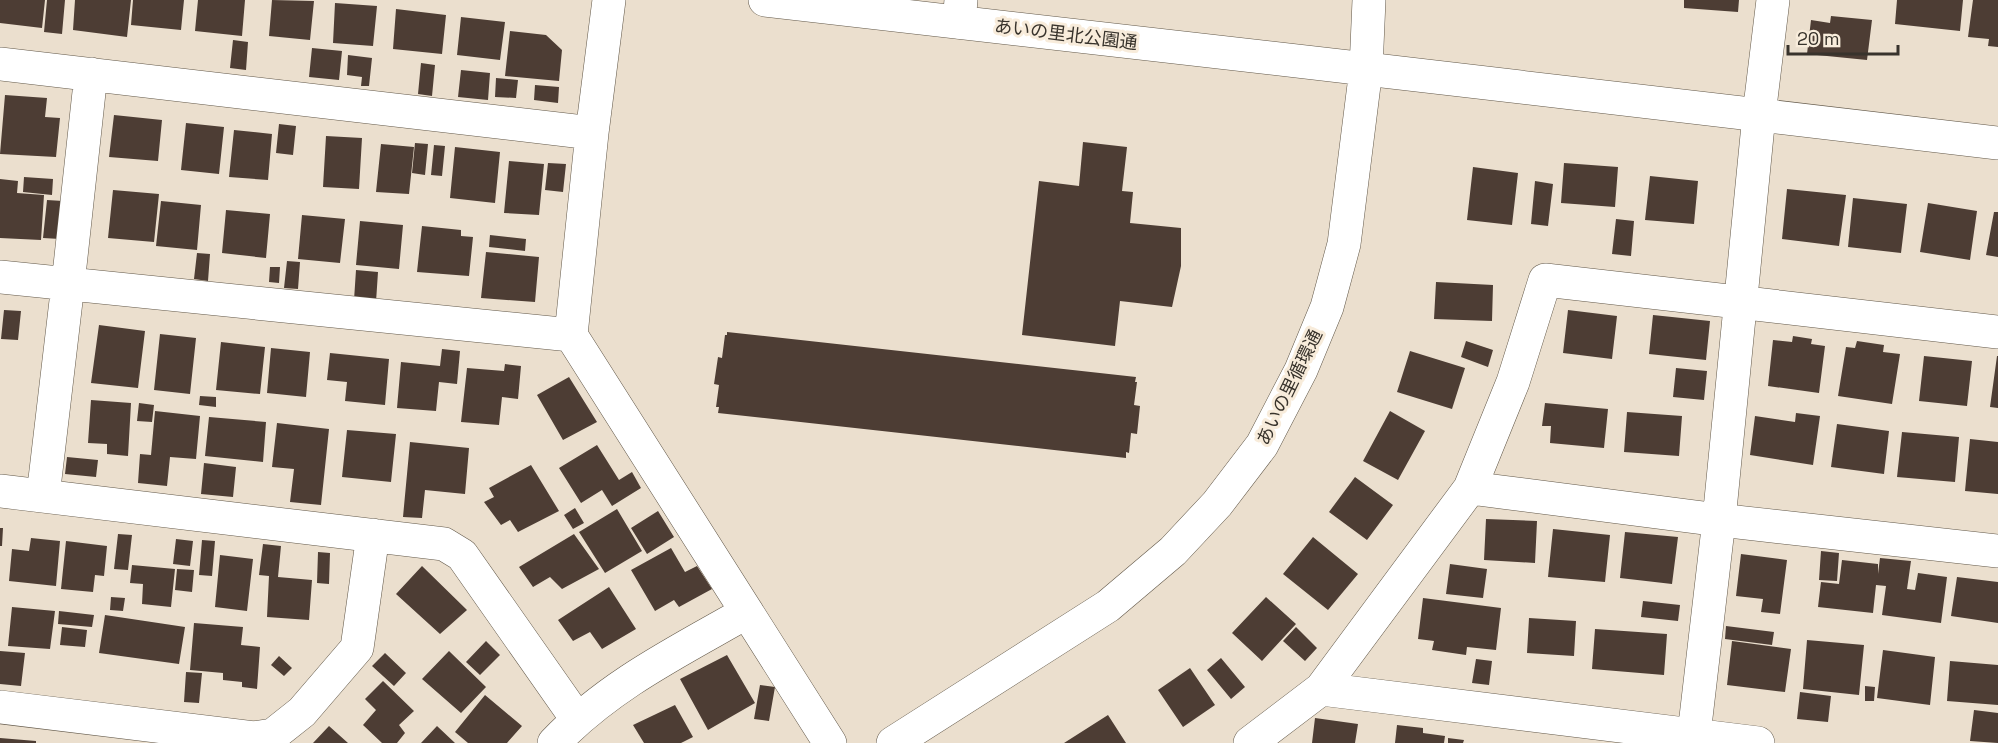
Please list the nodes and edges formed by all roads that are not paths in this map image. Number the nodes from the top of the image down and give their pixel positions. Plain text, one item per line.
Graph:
1 (609, 0) edge
2 (765, 0) edge
3 (1369, 0) edge
4 (1773, 0) edge
5 (960, 11) edge
6 (0, 64) edge
7 (1366, 69) junction
8 (91, 74) junction
9 (1759, 115) junction
10 (592, 133) junction
11 (1998, 143) edge
12 (0, 277) edge
13 (68, 284) junction
14 (1742, 301) junction
15 (1998, 332) edge
16 (571, 335) junction
17 (1470, 488) junction
18 (0, 491) edge
19 (43, 496) junction
20 (1719, 520) junction
21 (373, 535) junction
22 (1998, 551) edge
23 (747, 612) junction
24 (1320, 689) junction
25 (0, 707) edge
26 (577, 719) junction
27 (77, 730) edge
28 (1693, 739) edge
29 (555, 743) edge
30 (830, 743) edge
31 (893, 743) edge
32 (1250, 743) edge
33 (1758, 743) edge

1 - 10 street
2 - 5 street, あいの里北公園通
3 - 7 street, あいの里循環通
4 - 9 street
5 - 7 street, あいの里北公園通
6 - 8 street
7 - 9 street, あいの里北公園通
7 - 31 street, あいの里循環通
8 - 10 street
8 - 13 street
9 - 11 street, あいの里北公園通
9 - 14 street
10 - 16 street
12 - 13 street
13 - 16 street
13 - 19 street
14 - 15 street
14 - 17 street
14 - 20 street
16 - 23 street
17 - 20 street
17 - 24 street
18 - 19 street
19 - 21 street
20 - 22 street
20 - 28 street
21 - 26 street
21 - 27 street
23 - 26 street
23 - 30 street
24 - 28 street
24 - 32 street
25 - 27 street
26 - 29 street
28 - 33 street

